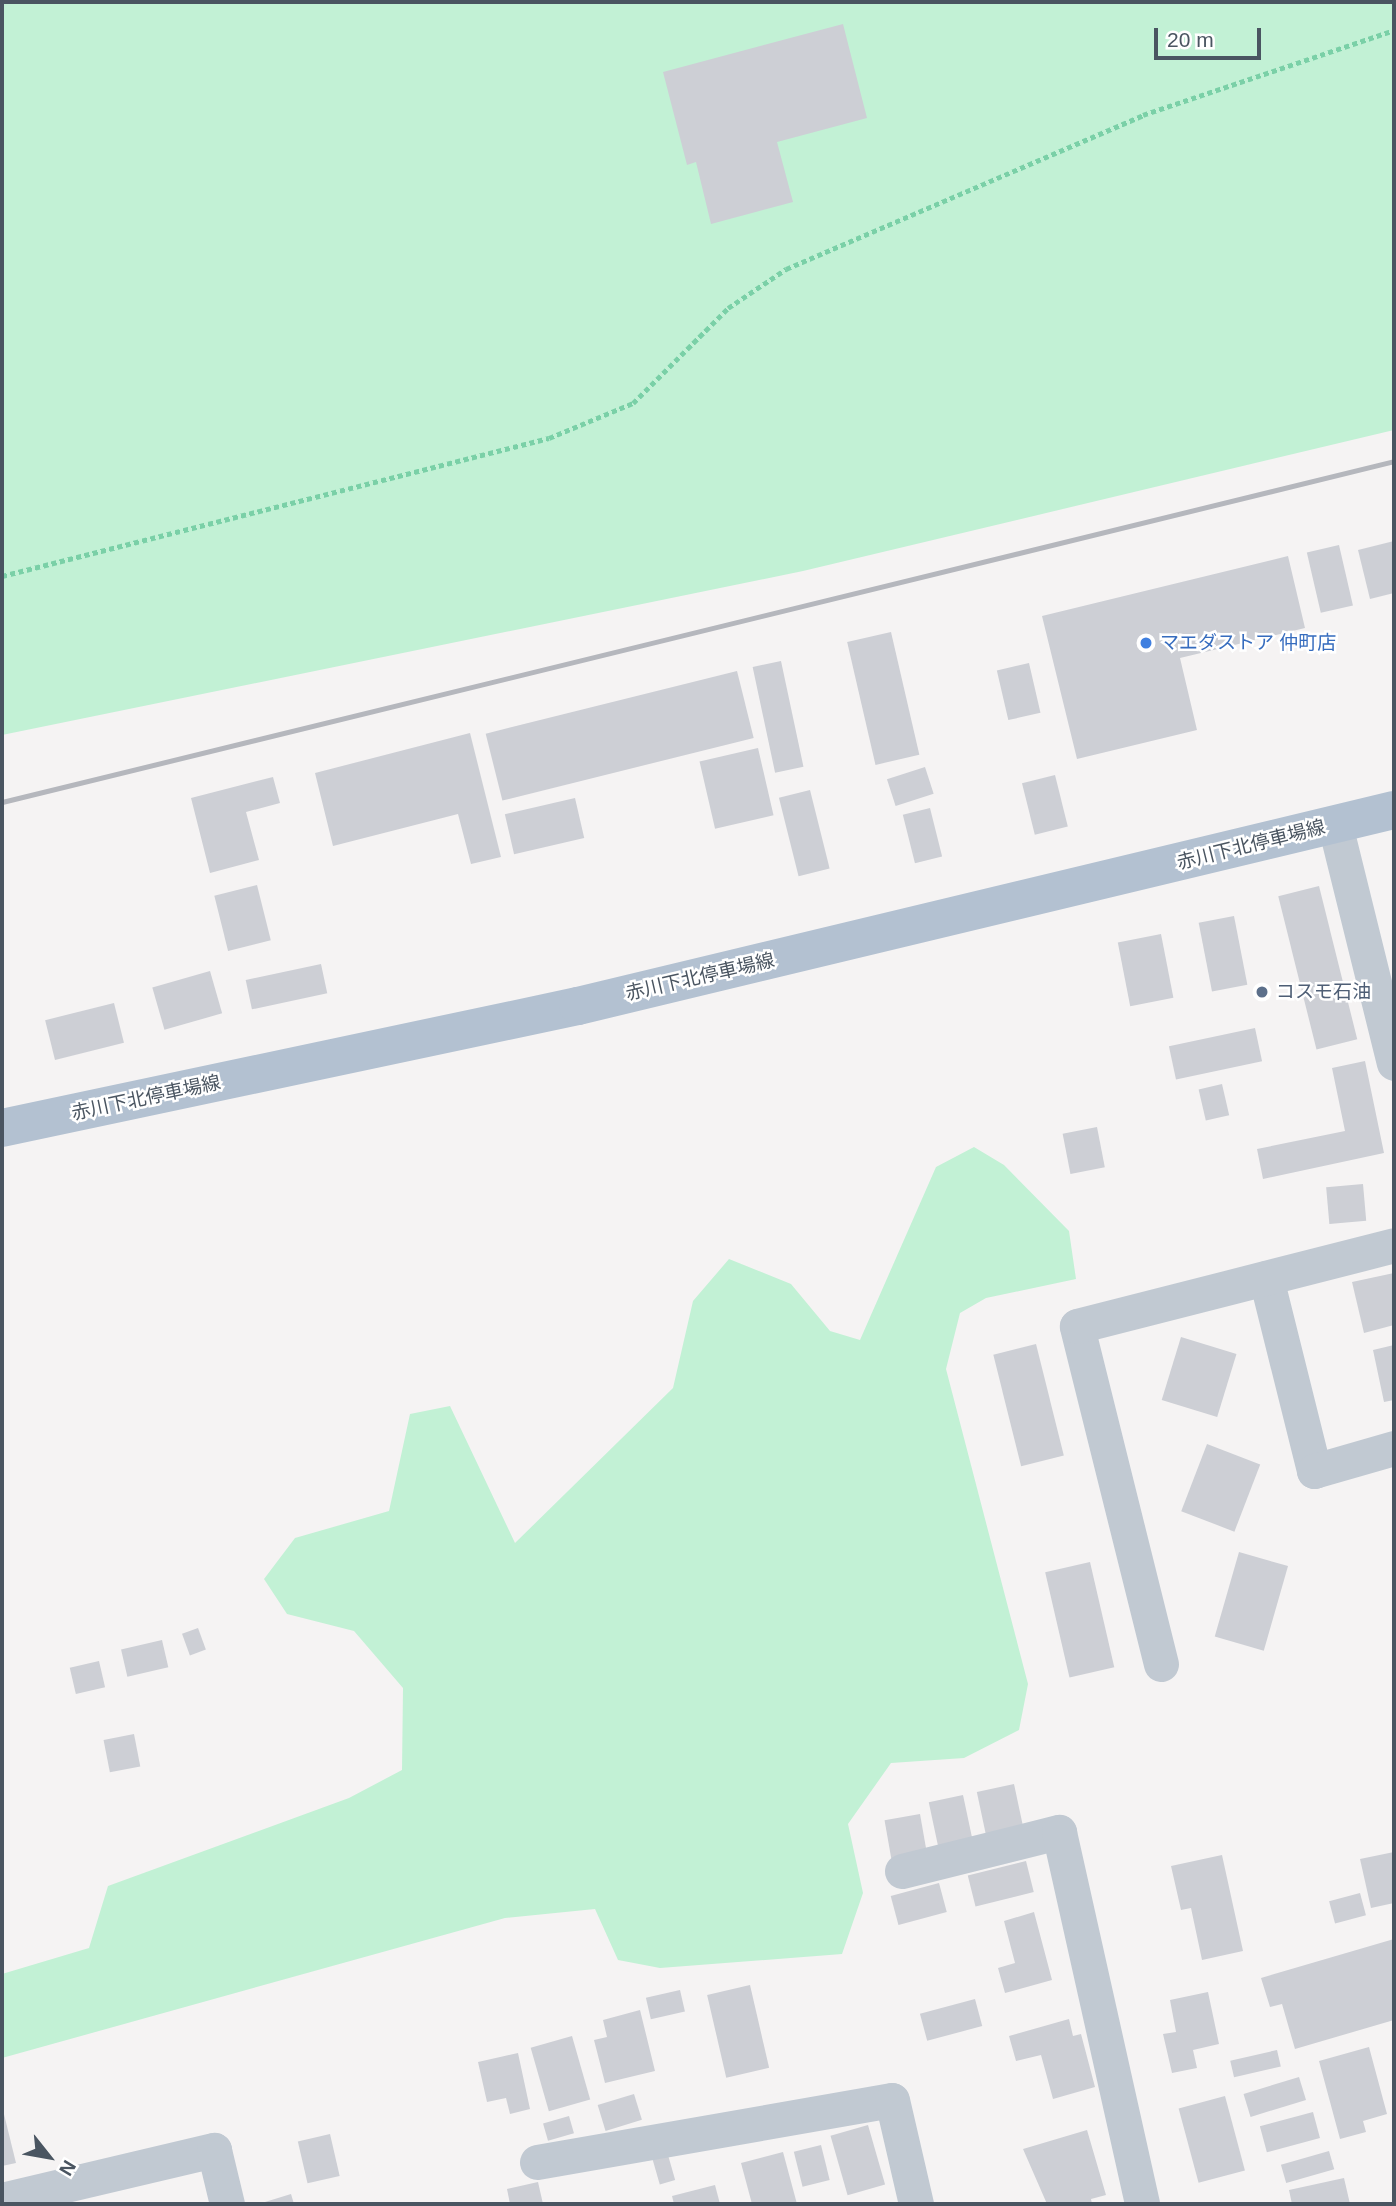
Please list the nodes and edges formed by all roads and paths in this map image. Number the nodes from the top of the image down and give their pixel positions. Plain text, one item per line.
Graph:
1 (1394, 30) edge
2 (2, 576) edge
3 (1394, 810) edge
4 (1335, 825) junction
5 (1394, 1063) edge
6 (2, 1128) edge
7 (1394, 1245) edge
8 (1266, 1278) junction
9 (1394, 1448) edge
10 (1161, 1664) dead end
11 (902, 1871) dead end
12 (537, 2162) dead end
13 (2, 2200) edge
14 (227, 2204) edge
15 (916, 2204) edge
16 (1142, 2204) edge

1 - 2 path
3 - 4 main road, 赤川下北停車場線
4 - 5 street
4 - 6 main road, 赤川下北停車場線
7 - 8 street
8 - 9 street
8 - 10 street
11 - 16 street
12 - 15 street
13 - 14 street

